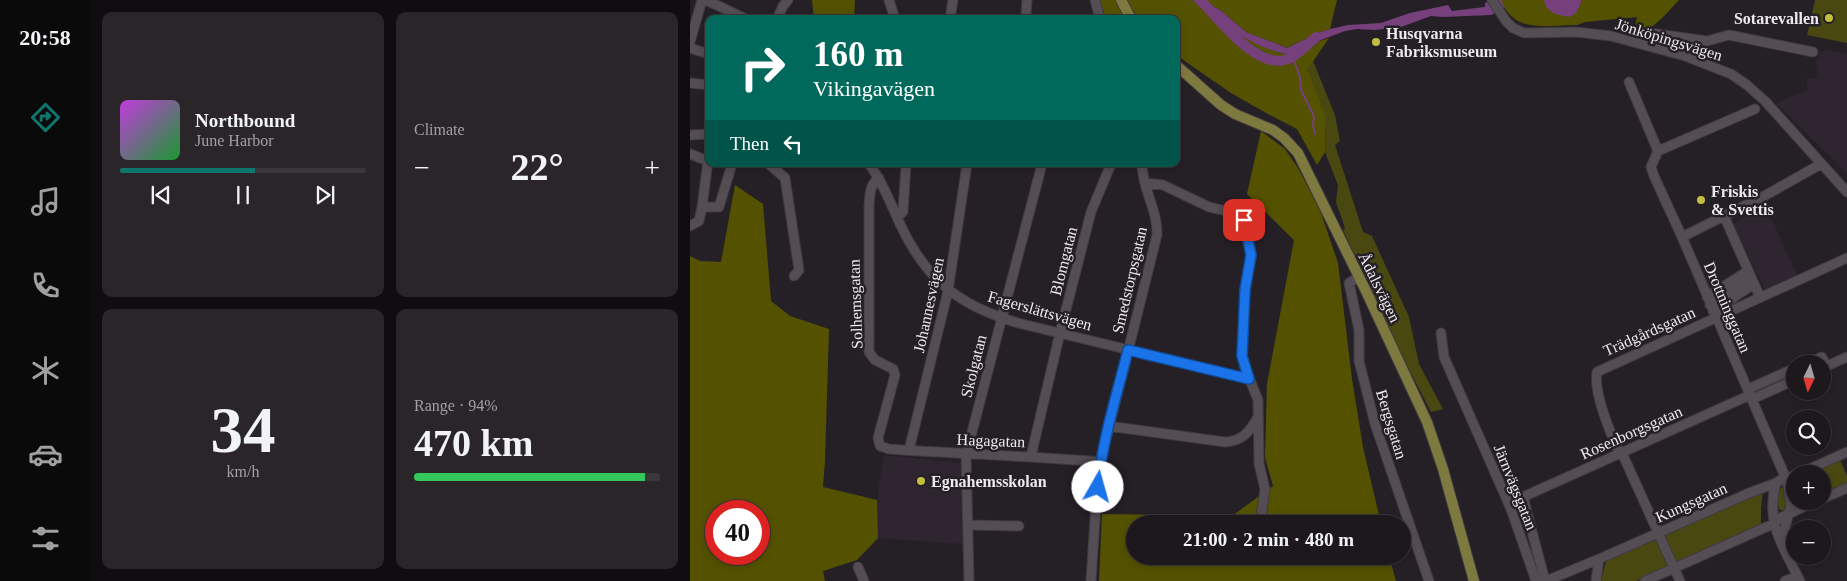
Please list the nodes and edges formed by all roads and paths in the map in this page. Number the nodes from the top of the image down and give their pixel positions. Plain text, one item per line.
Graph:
1 (704, 0) edge
2 (788, 0) edge
3 (889, 0) edge
4 (953, 0) edge
5 (1027, 0) edge
6 (1095, 0) edge
7 (1121, 0) edge
8 (1492, 0) edge
9 (737, 15) edge
10 (780, 15) edge
11 (894, 15) edge
12 (951, 15) edge
13 (1026, 15) edge
14 (1099, 15) edge
15 (1129, 15) edge
16 (690, 42) edge
17 (1641, 44) junction
18 (690, 48) edge
19 (1813, 52) dead end
20 (705, 53) edge
21 (1180, 69) edge
22 (1629, 82) dead end
23 (690, 83) edge
24 (705, 85) edge
25 (1755, 109) dead end
26 (705, 134) edge
27 (690, 135) edge
28 (1658, 151) junction
29 (690, 154) edge
30 (705, 159) edge
31 (1821, 164) junction
32 (707, 167) edge
33 (731, 167) edge
34 (772, 167) edge
35 (871, 167) edge
36 (906, 167) edge
37 (966, 167) edge
38 (1041, 167) edge
39 (1110, 167) edge
40 (1142, 167) edge
41 (879, 178) junction
42 (1145, 183) junction
43 (1847, 192) edge
44 (702, 207) junction
45 (1724, 216) junction
46 (897, 217) junction
47 (690, 226) edge
48 (1682, 237) junction
49 (1847, 258) edge
50 (794, 276) dead end
51 (1359, 277) junction
52 (1751, 277) junction
53 (948, 291) junction
54 (1760, 297) junction
55 (1712, 308) junction
56 (1001, 318) junction
57 (1060, 333) junction
58 (1441, 333) dead end
59 (1128, 350) junction
60 (1847, 357) edge
61 (1831, 364) edge
62 (1786, 373) edge
63 (1249, 379) junction
64 (1786, 383) edge
65 (1750, 394) junction
66 (1258, 416) junction
67 (1108, 426) junction
68 (880, 446) joint
69 (909, 450) junction
70 (1845, 453) edge
71 (966, 454) junction
72 (1621, 454) junction
73 (1032, 456) junction
74 (1101, 462) junction
75 (1847, 463) edge
76 (1819, 465) edge
77 (1786, 475) edge
78 (1786, 480) edge
79 (1786, 481) edge
80 (1847, 488) edge
81 (1831, 494) edge
82 (1789, 510) edge
83 (1796, 510) edge
84 (1261, 515) edge
85 (1778, 518) junction
86 (968, 525) junction
87 (1019, 526) dead end
88 (1658, 533) junction
89 (1784, 548) junction
90 (1599, 559) junction
91 (858, 567) dead end
92 (1674, 568) junction
93 (1798, 578) edge
94 (864, 581) edge
95 (969, 581) edge
96 (1091, 581) edge
97 (1429, 581) edge
98 (1474, 581) edge
99 (1536, 581) edge
100 (1546, 581) edge
101 (1596, 581) edge
102 (1645, 581) edge
103 (1680, 581) edge
104 (1785, 581) edge

1 - 9 street
1 - 16 street
2 - 10 street
3 - 11 street
4 - 12 street
5 - 13 street
6 - 14 street
7 - 15 main road
8 - 17 street, Jönköpingsvägen
17 - 19 street
17 - 31 street, Jönköpingsvägen
18 - 20 street
21 - 51 main road, Ådalsvägen
22 - 28 street
23 - 24 street
25 - 28 street
26 - 27 street
28 - 48 street, Drottninggatan
29 - 30 street
31 - 43 street, Jönköpingsvägen
31 - 45 street
32 - 44 street
33 - 44 street
34 - 50 street
35 - 41 street, Fagerslättsvägen
36 - 46 street
37 - 53 street, Johannesvägen
38 - 56 street, Skolgatan
39 - 57 street, Blomgatan
40 - 42 street, Smedstorpsgatan
41 - 46 street, Fagerslättsvägen
41 - 68 street, Solhemsgatan
42 - 59 street, Smedstorpsgatan
42 - 63 street
44 - 47 street
45 - 48 street
45 - 52 street
46 - 53 street, Fagerslättsvägen
48 - 55 street, Drottninggatan
49 - 54 street, Trädgårdsgatan
51 - 97 street, Bergsgatan
51 - 98 main road, Ådalsvägen
52 - 54 street
52 - 55 street
52 - 55 street
53 - 56 street, Fagerslättsvägen
53 - 69 street, Johannesvägen
54 - 55 street, Trädgårdsgatan
55 - 65 street, Drottninggatan
55 - 72 street, Trädgårdsgatan
56 - 57 street, Fagerslättsvägen
56 - 71 street, Skolgatan
57 - 59 street, Fagerslättsvägen
57 - 73 street, Blomgatan
58 - 99 street, Järnvägsgatan
59 - 63 street, Fagerslättsvägen
59 - 67 street, Smedstorpsgatan
60 - 61 street
62 - 65 street
63 - 66 street
64 - 65 street, Rosenborgsgatan
65 - 72 street, Rosenborgsgatan
65 - 77 street, Drottninggatan
66 - 67 street
66 - 84 street
67 - 74 street, Smedstorpsgatan
68 - 69 street, Hagagatan
69 - 71 street, Hagagatan
70 - 75 street
70 - 76 street, Kungsgatan
71 - 73 street, Hagagatan
71 - 86 street, Skolgatan
72 - 88 street
72 - 100 street, Rosenborgsgatan
73 - 74 street, Hagagatan
74 - 96 street, Smedstorpsgatan
78 - 88 street, Kungsgatan
79 - 85 street
80 - 81 street
82 - 85 street
83 - 85 street
85 - 89 street
85 - 89 street
85 - 92 street
86 - 87 street
86 - 95 street, Skolgatan
88 - 90 street, Kungsgatan
88 - 92 street
89 - 93 street
90 - 100 street, Kungsgatan
90 - 101 street
91 - 94 street
92 - 102 street
92 - 103 street
93 - 104 street

